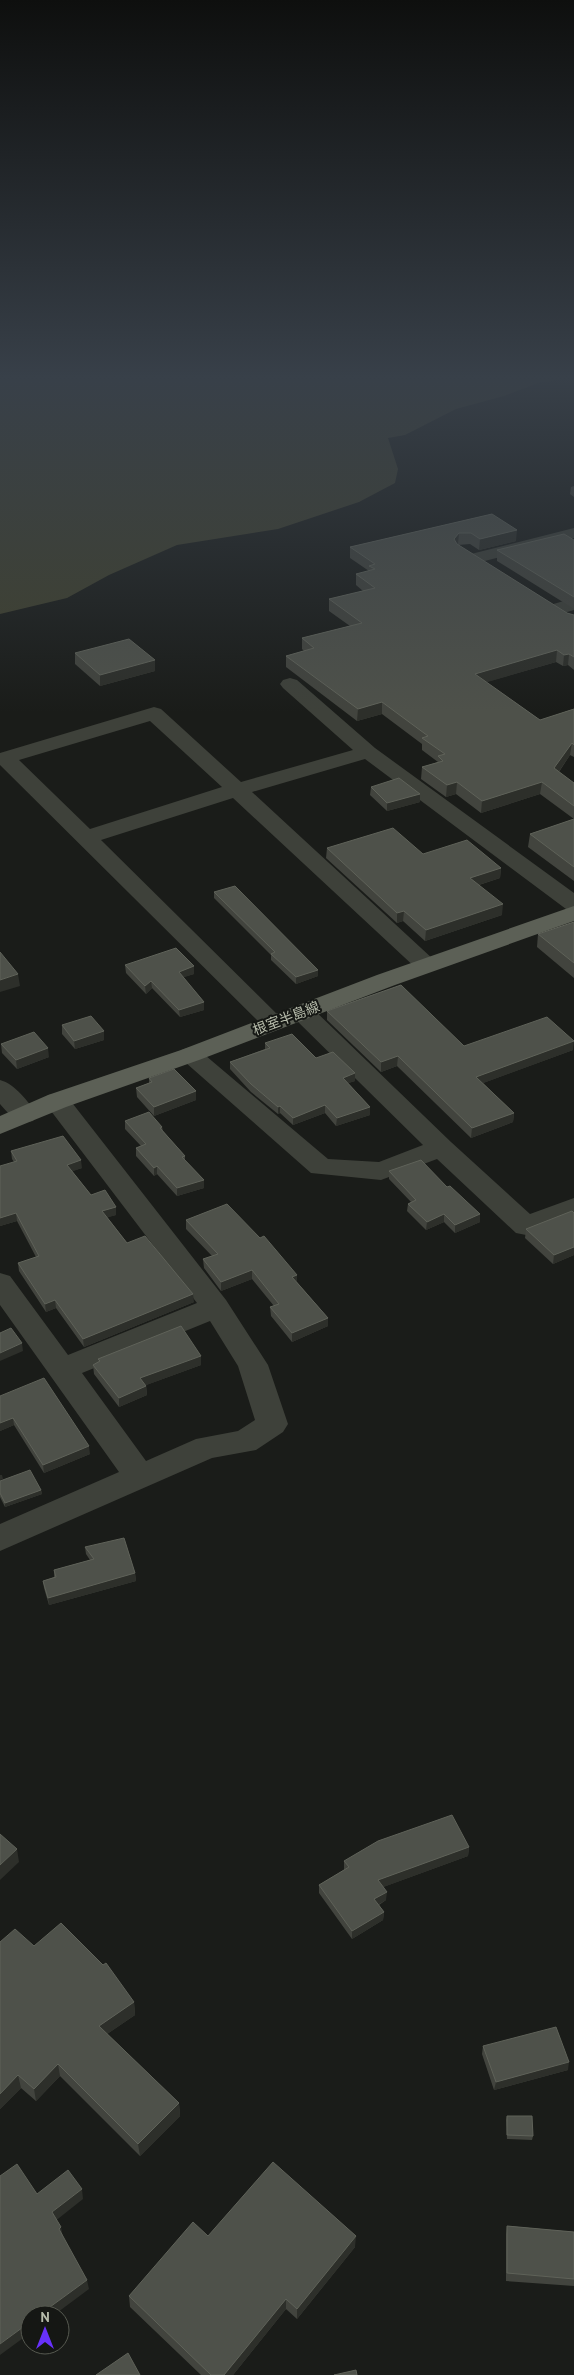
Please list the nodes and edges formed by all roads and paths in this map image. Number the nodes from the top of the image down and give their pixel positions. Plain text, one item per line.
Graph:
1 (574, 533) edge
2 (501, 573) edge
3 (541, 599) edge
4 (566, 607) edge
5 (574, 619) edge
6 (290, 684) dead end
7 (368, 752) junction
8 (235, 790) junction
9 (86, 837) junction
10 (574, 904) edge
11 (574, 913) edge
12 (426, 965) junction
13 (302, 1012) junction
14 (274, 1023) junction
15 (190, 1055) junction
16 (0, 1088) edge
17 (57, 1101) junction
18 (24, 1115) junction
19 (0, 1126) edge
20 (441, 1148) junction
21 (574, 1207) edge
22 (0, 1283) edge
23 (216, 1307) junction
24 (62, 1369) junction
25 (140, 1477) junction
26 (0, 1538) edge

1 - 2 street
3 - 4 street
4 - 5 street
6 - 7 street
7 - 8 street
7 - 10 street
8 - 9 street
8 - 9 street
8 - 12 street
9 - 14 street
11 - 12 main road, 根室半島線
12 - 13 main road, 根室半島線
13 - 14 main road, 根室半島線
13 - 20 street
14 - 15 main road, 根室半島線
15 - 17 main road, 根室半島線
15 - 20 street
16 - 18 street
17 - 18 main road, 根室半島線
17 - 23 street
18 - 19 main road, 根室半島線
20 - 21 street
22 - 24 street
23 - 24 street
23 - 25 street
24 - 25 street
25 - 26 street

